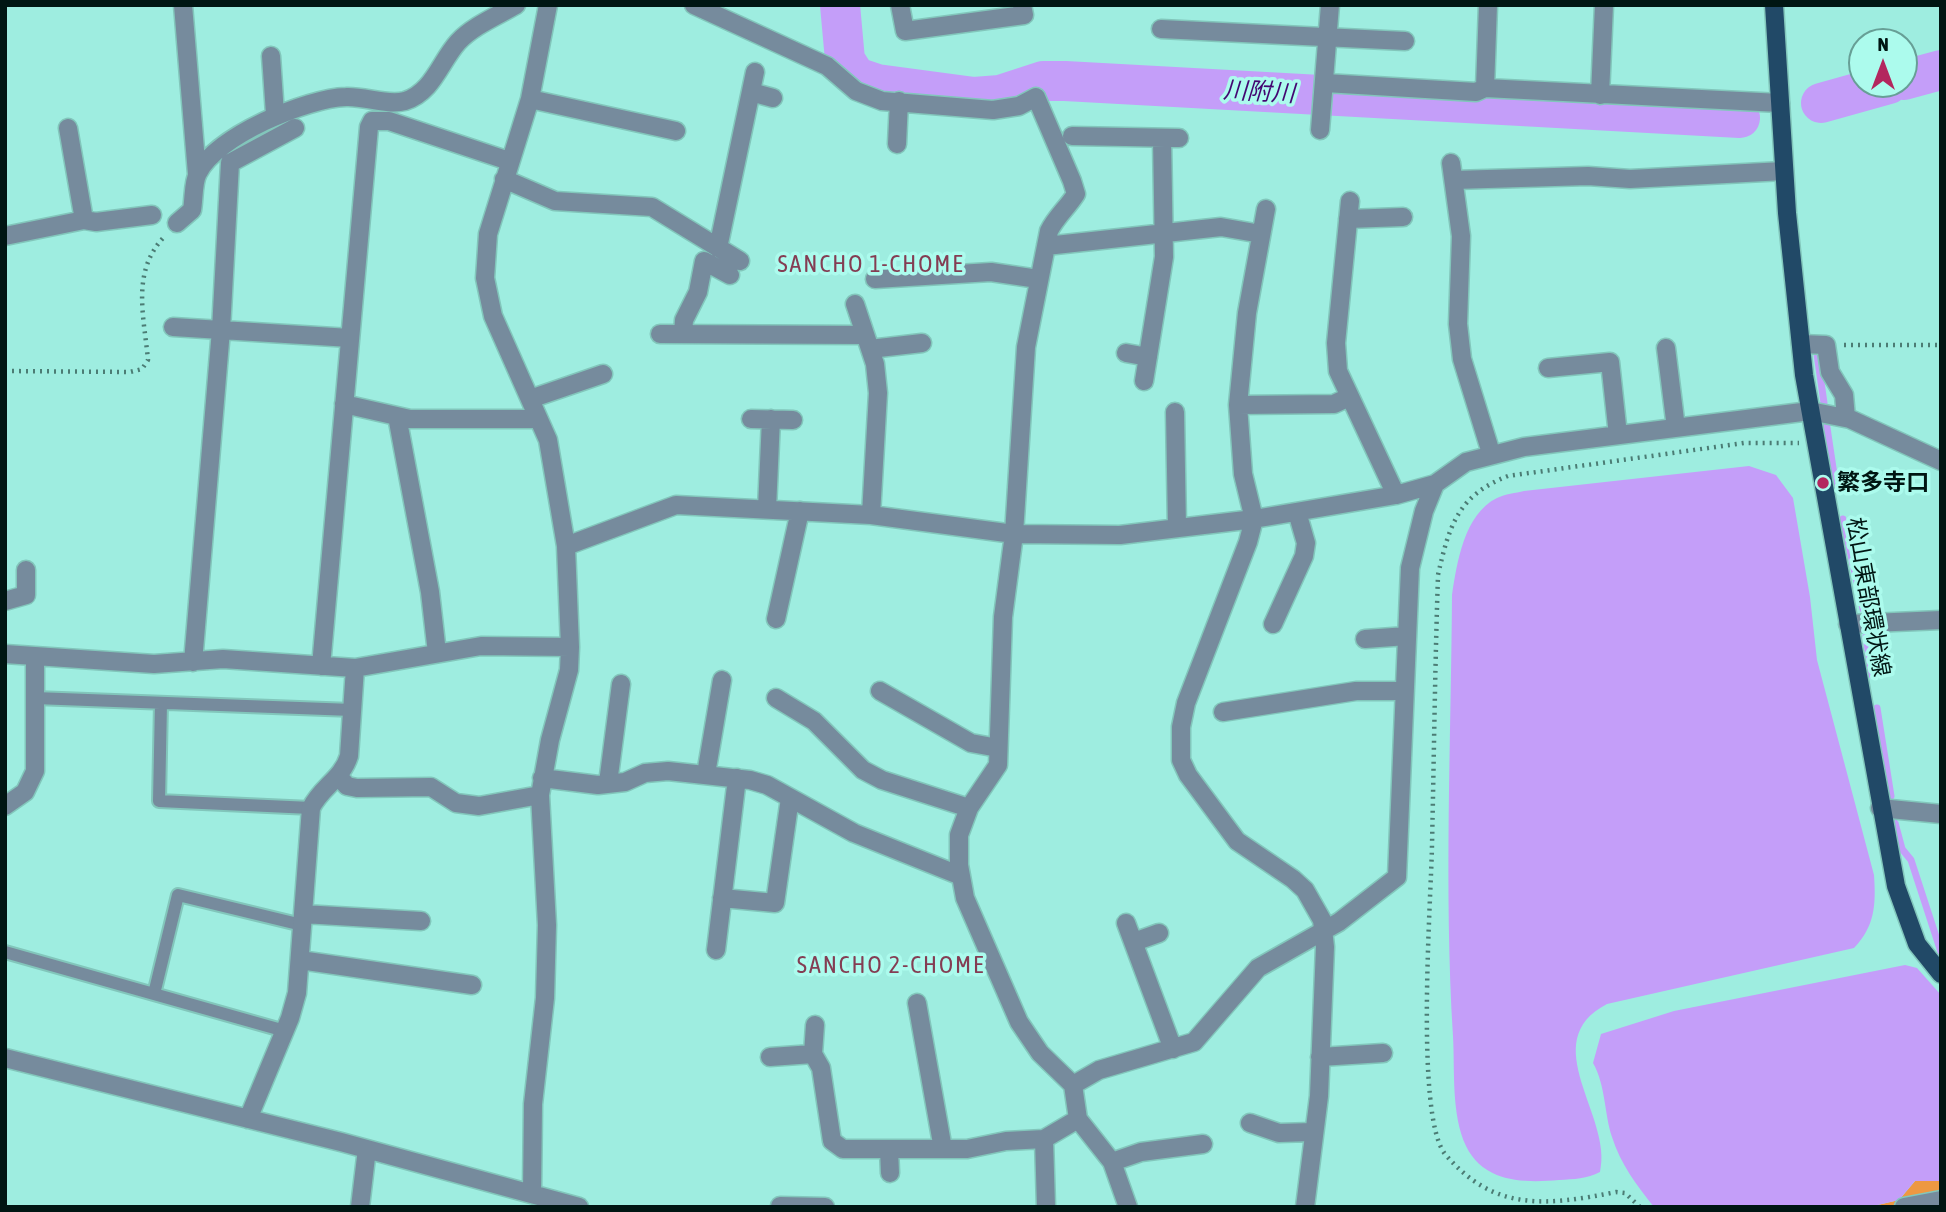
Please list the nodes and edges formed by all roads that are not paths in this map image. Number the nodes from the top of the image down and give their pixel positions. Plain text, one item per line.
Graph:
1 (183, 5) edge
2 (516, 5) edge
3 (548, 5) edge
4 (694, 5) edge
5 (900, 5) edge
6 (1022, 5) edge
7 (1330, 5) edge
8 (1488, 5) edge
9 (1604, 5) edge
10 (1774, 5) edge
11 (1172, 26) dead end
12 (1328, 37) junction
13 (1405, 41) dead end
14 (271, 56) dead end
15 (755, 72) dead end
16 (1485, 88) junction
17 (1325, 90) junction
18 (751, 92) junction
19 (1600, 95) junction
20 (773, 98) dead end
21 (530, 99) junction
22 (899, 101) junction
23 (1780, 103) junction
24 (275, 114) junction
25 (68, 128) dead end
26 (295, 128) dead end
27 (1320, 130) dead end
28 (676, 131) dead end
29 (1084, 131) dead end
30 (897, 144) dead end
31 (507, 170) junction
32 (1784, 171) junction
33 (197, 174) junction
34 (1266, 209) dead end
35 (152, 215) dead end
36 (1403, 217) dead end
37 (84, 220) junction
38 (177, 223) road end
39 (1165, 233) junction
40 (1261, 234) junction
41 (5, 236) edge
42 (1046, 246) junction
43 (718, 248) junction
44 (874, 279) dead end
45 (1038, 279) junction
46 (855, 304) dead end
47 (173, 327) dead end
48 (221, 330) junction
49 (660, 334) dead end
50 (683, 334) junction
51 (349, 338) junction
52 (868, 342) junction
53 (922, 343) dead end
54 (1801, 344) junction
55 (1666, 348) dead end
56 (1126, 353) dead end
57 (1148, 357) junction
58 (1548, 368) dead end
59 (603, 374) dead end
60 (1144, 381) dead end
61 (1349, 397) junction
62 (530, 399) junction
63 (344, 404) junction
64 (1238, 405) junction
65 (1810, 411) junction
66 (1175, 412) dead end
67 (397, 416) junction
68 (1846, 418) junction
69 (538, 419) junction
70 (751, 419) dead end
71 (771, 419) junction
72 (793, 420) dead end
73 (1676, 428) junction
74 (1618, 435) junction
75 (1491, 453) junction
76 (1941, 461) edge
77 (1435, 484) junction
78 (1396, 495) junction
79 (767, 509) junction
80 (800, 511) junction
81 (1297, 512) junction
82 (871, 515) junction
83 (1254, 519) junction
84 (1177, 528) junction
85 (1014, 534) junction
86 (566, 546) junction
87 (26, 570) dead end
88 (5, 601) edge
89 (776, 619) dead end
90 (1941, 620) edge
91 (1273, 624) dead end
92 (1848, 624) junction
93 (1407, 636) junction
94 (1365, 639) dead end
95 (570, 647) junction
96 (437, 653) junction
97 (5, 654) edge
98 (35, 656) junction
99 (193, 662) junction
100 (321, 666) junction
101 (355, 668) junction
102 (722, 680) dead end
103 (621, 684) dead end
104 (880, 691) dead end
105 (1404, 691) junction
106 (35, 698) junction
107 (776, 698) dead end
108 (161, 703) junction
109 (352, 710) junction
110 (1223, 712) dead end
111 (998, 748) junction
112 (706, 775) junction
113 (339, 777) junction
114 (737, 778) junction
115 (608, 783) junction
116 (541, 786) junction
117 (790, 798) junction
118 (5, 807) edge
119 (311, 808) junction
120 (969, 808) junction
121 (1880, 808) junction
122 (1941, 814) edge
123 (961, 876) junction
124 (722, 898) junction
125 (302, 919) junction
126 (421, 921) dead end
127 (1126, 923) dead end
128 (1325, 930) junction
129 (1159, 933) dead end
130 (1134, 943) junction
131 (716, 950) dead end
132 (5, 952) edge
133 (300, 960) junction
134 (1941, 974) edge
135 (472, 985) dead end
136 (153, 994) junction
137 (917, 1003) dead end
138 (815, 1025) dead end
139 (285, 1031) junction
140 (1173, 1048) junction
141 (1383, 1053) dead end
142 (813, 1054) junction
143 (769, 1057) dead end
144 (1320, 1057) junction
145 (5, 1058) edge
146 (1073, 1085) junction
147 (248, 1119) junction
148 (1078, 1119) junction
149 (1250, 1123) dead end
150 (1312, 1132) junction
151 (1044, 1139) junction
152 (1203, 1144) dead end
153 (367, 1149) junction
154 (889, 1149) junction
155 (943, 1149) junction
156 (1112, 1162) junction
157 (890, 1173) dead end
158 (532, 1193) junction
159 (1941, 1200) edge
160 (779, 1206) edge
161 (360, 1207) edge
162 (579, 1207) edge
163 (825, 1207) edge
164 (1046, 1207) edge
165 (1128, 1207) edge
166 (1305, 1207) edge
167 (1904, 1207) edge

1 - 33 street
2 - 24 street
3 - 21 street
4 - 22 street
5 - 6 street
7 - 12 street
8 - 16 street
9 - 19 street
10 - 23 main road, 松山東部環状線
11 - 12 street
12 - 13 street
12 - 17 street
14 - 24 street
15 - 18 street
16 - 17 street
16 - 19 street
17 - 27 street
18 - 20 street
18 - 43 street
19 - 23 street
21 - 28 street
21 - 31 street
22 - 30 street
22 - 42 street
23 - 32 main road, 松山東部環状線
24 - 33 street
25 - 37 street
26 - 48 street
29 - 39 street
31 - 43 street
31 - 51 street
31 - 62 street
32 - 54 main road, 松山東部環状線
32 - 75 street
33 - 38 street
34 - 40 street
35 - 37 street
36 - 61 street
37 - 41 street
39 - 40 street
39 - 42 street
39 - 57 street
40 - 64 street
42 - 45 street
43 - 50 street
44 - 45 street
45 - 85 street
46 - 52 street
47 - 48 street
48 - 51 street
48 - 99 street
49 - 50 street
50 - 52 street
51 - 63 street
52 - 53 street
52 - 82 street
54 - 65 main road, 松山東部環状線
54 - 68 street
55 - 73 street
56 - 57 street
57 - 60 street
58 - 74 street
59 - 62 street
61 - 64 street
61 - 78 street
62 - 69 street
63 - 67 street
63 - 100 street
64 - 83 street
65 - 68 street
65 - 73 street
65 - 92 main road, 松山東部環状線
66 - 84 street
67 - 69 street
67 - 96 street
68 - 76 street
69 - 86 street
70 - 71 street
71 - 72 street
71 - 79 street
73 - 74 street
74 - 75 street
75 - 77 street
77 - 78 street
77 - 93 street
78 - 81 street
79 - 80 street
79 - 86 street
80 - 82 street
80 - 89 street
81 - 83 street
81 - 91 street
82 - 85 street
83 - 84 street
83 - 128 street
84 - 85 street
85 - 111 street
86 - 95 street
87 - 88 street
90 - 92 street
92 - 121 main road, 松山東部環状線
93 - 94 street
93 - 105 street
95 - 96 street
95 - 116 street
96 - 101 street
97 - 98 street
98 - 99 street
98 - 106 street
99 - 100 street
100 - 101 street
101 - 109 street
102 - 112 street
103 - 115 street
104 - 111 street
105 - 110 street
105 - 128 street
106 - 108 lane
106 - 118 street
107 - 120 street
108 - 109 lane
108 - 119 lane
109 - 113 street
111 - 120 street
112 - 114 street
112 - 115 street
113 - 116 street
113 - 119 street
114 - 117 street
114 - 124 street
115 - 116 street
116 - 158 street
117 - 123 street
117 - 124 street
119 - 125 street
120 - 123 street
121 - 122 street
121 - 134 main road, 松山東部環状線
123 - 146 street
124 - 131 street
125 - 126 street
125 - 133 street
125 - 136 lane
127 - 130 street
128 - 140 street
128 - 144 street
129 - 130 street
130 - 140 street
132 - 136 lane
133 - 135 street
133 - 139 street
136 - 139 lane
137 - 155 street
138 - 142 street
139 - 147 street
140 - 146 street
141 - 144 street
142 - 143 street
142 - 154 street
144 - 150 street
145 - 147 street
146 - 148 street
147 - 153 street
148 - 151 street
148 - 156 street
149 - 150 street
150 - 166 street
151 - 155 street
151 - 164 street
152 - 156 street
153 - 158 street
153 - 161 street
154 - 155 street
154 - 157 street
156 - 165 street
158 - 162 street
159 - 167 street
160 - 163 street

